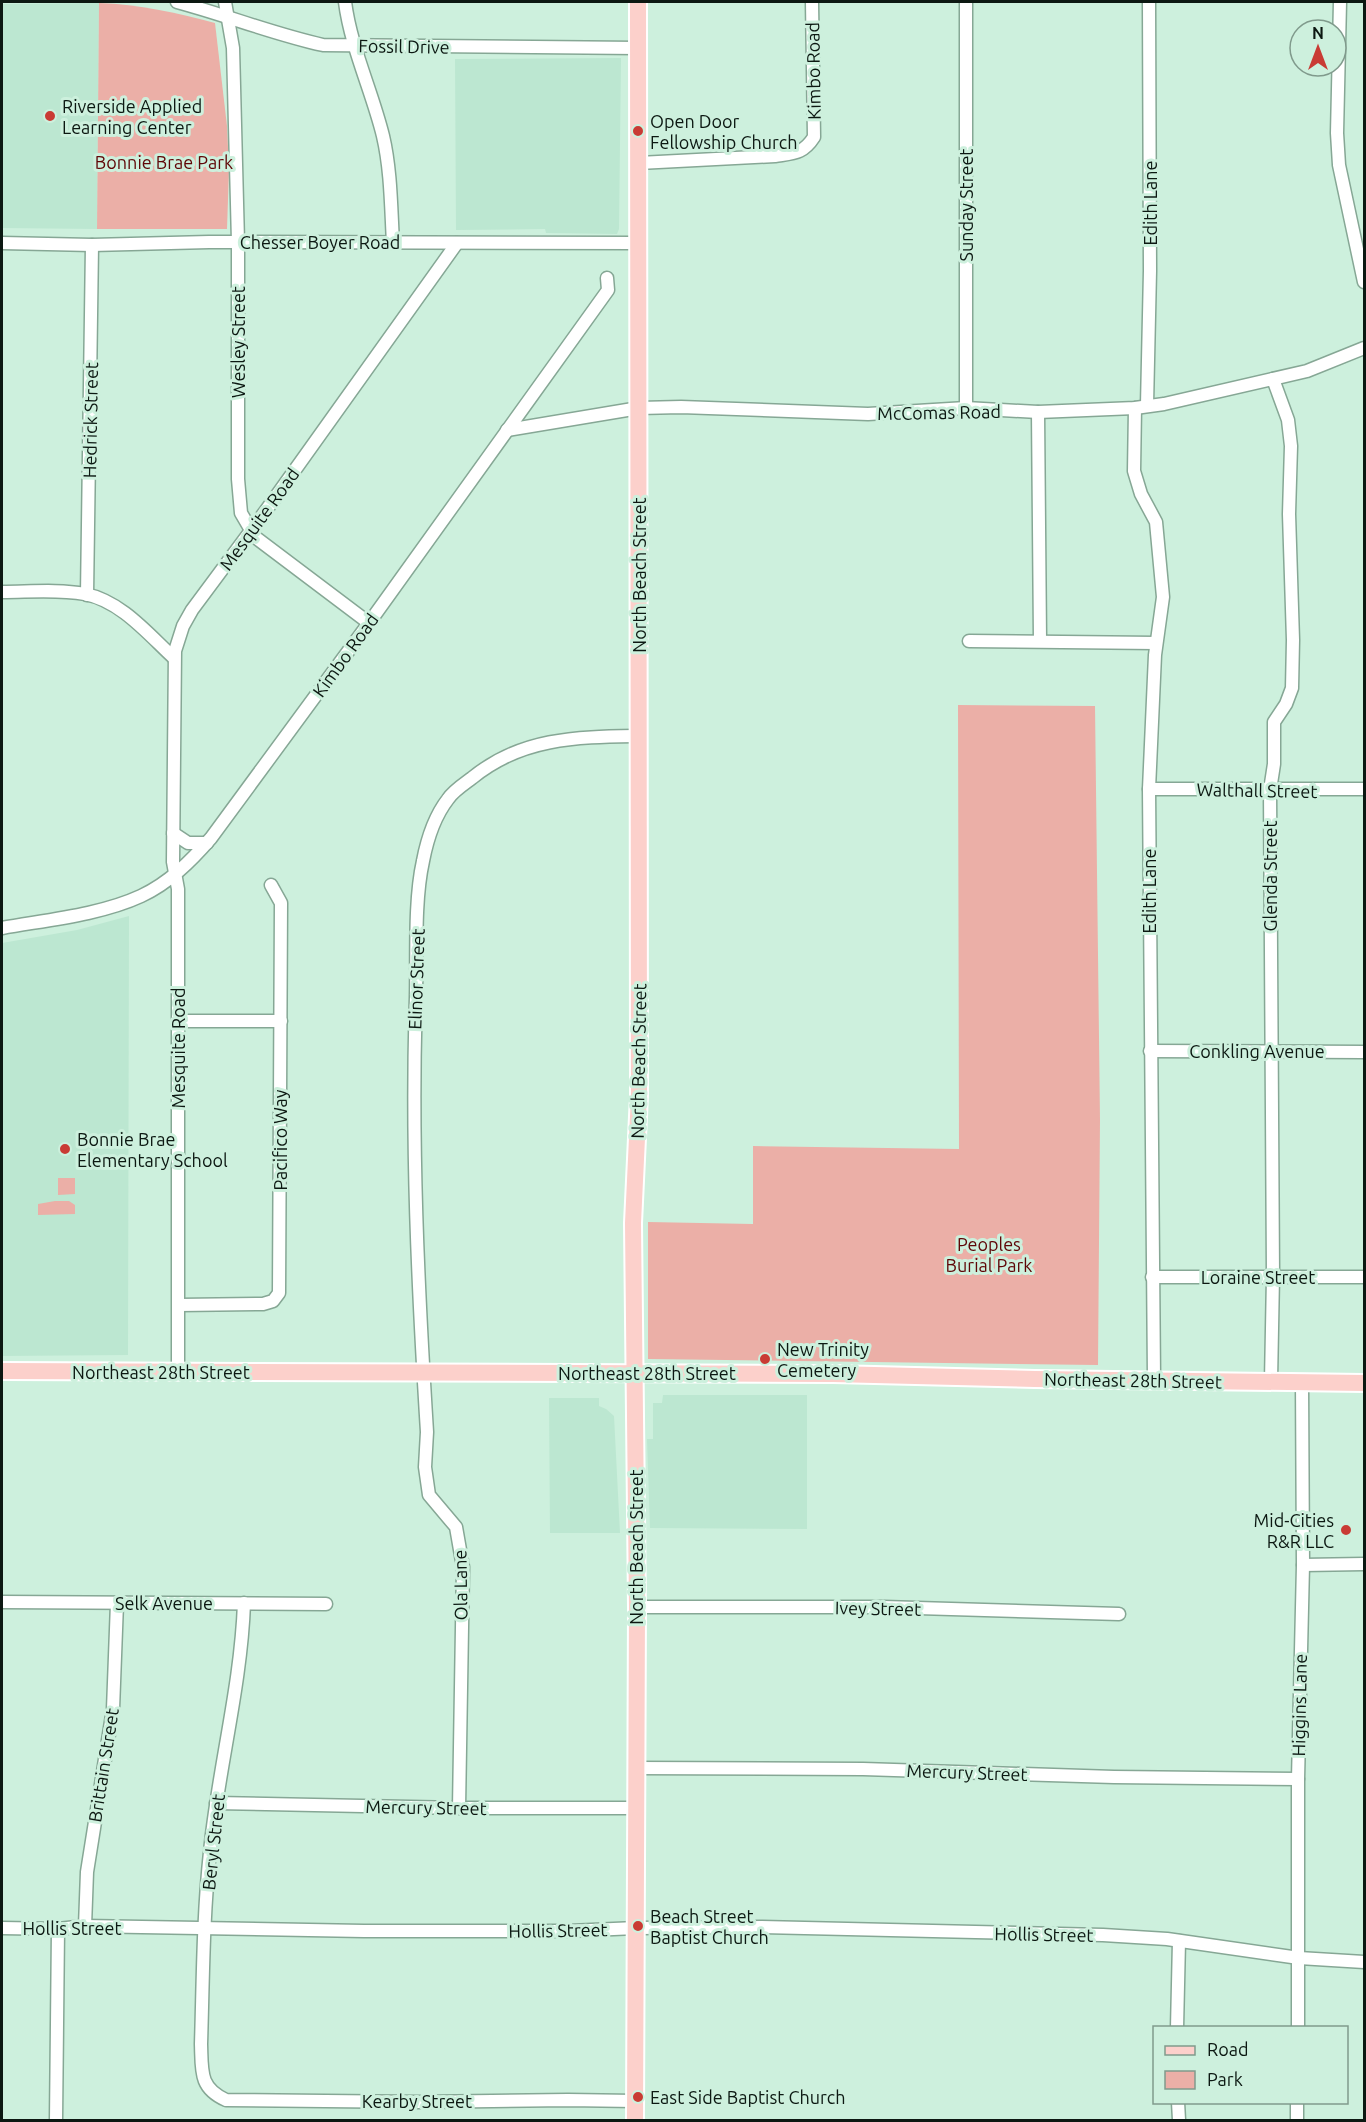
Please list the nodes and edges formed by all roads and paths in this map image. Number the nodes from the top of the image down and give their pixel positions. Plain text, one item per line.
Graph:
1 (177, 2) edge
2 (225, 2) edge
3 (345, 2) edge
4 (638, 2) edge
5 (812, 2) edge
6 (966, 2) edge
7 (1149, 2) edge
8 (1340, 2) edge
9 (226, 15) junction
10 (354, 45) junction
11 (638, 48) junction
12 (639, 163) junction
13 (238, 242) junction
14 (2, 243) edge
15 (393, 243) junction
16 (457, 243) junction
17 (639, 243) junction
18 (92, 245) junction
19 (607, 278) dead end
20 (1365, 282) edge
21 (1365, 348) edge
22 (1273, 379) junction
23 (1148, 405) junction
24 (639, 408) junction
25 (966, 408) junction
26 (1135, 408) junction
27 (1038, 412) junction
28 (507, 430) junction
29 (250, 532) junction
30 (2, 592) edge
31 (87, 595) junction
32 (369, 623) junction
33 (1040, 640) junction
34 (969, 641) dead end
35 (1156, 643) junction
36 (174, 658) junction
37 (639, 736) junction
38 (1149, 789) junction
39 (1365, 789) edge
40 (1270, 790) junction
41 (173, 832) junction
42 (207, 843) junction
43 (176, 874) junction
44 (271, 885) dead end
45 (2, 928) edge
46 (178, 1021) junction
47 (280, 1021) junction
48 (1150, 1051) junction
49 (1271, 1052) junction
50 (1365, 1052) edge
51 (1273, 1276) junction
52 (1152, 1277) junction
53 (1365, 1277) edge
54 (179, 1305) junction
55 (2, 1371) edge
56 (178, 1372) junction
57 (423, 1372) junction
58 (633, 1373) junction
59 (1154, 1379) junction
60 (1271, 1382) junction
61 (1302, 1382) junction
62 (1365, 1383) edge
63 (1365, 1564) edge
64 (1303, 1565) junction
65 (2, 1602) edge
66 (117, 1603) junction
67 (244, 1603) junction
68 (326, 1604) dead end
69 (637, 1607) junction
70 (1119, 1614) dead end
71 (636, 1768) junction
72 (1298, 1779) junction
73 (216, 1803) junction
74 (459, 1808) junction
75 (636, 1808) junction
76 (85, 1926) junction
77 (2, 1928) edge
78 (205, 1928) junction
79 (636, 1928) junction
80 (58, 1929) junction
81 (1179, 1941) junction
82 (1299, 1958) junction
83 (1365, 1962) edge
84 (1177, 2026) edge
85 (1298, 2026) edge
86 (205, 2083) joint
87 (635, 2101) junction
88 (1178, 2104) edge
89 (1297, 2104) edge
90 (56, 2121) edge
91 (635, 2121) edge
92 (1179, 2121) edge
93 (1297, 2121) edge

1 - 9 street, Fossil Drive
2 - 9 street, Wesley Street
3 - 10 street
4 - 11 main road, North Beach Street
5 - 12 street, Kimbo Road
6 - 25 street, Sunday Street
7 - 23 street, Edith Lane
8 - 20 street
9 - 10 street, Fossil Drive
9 - 13 street, Wesley Street
10 - 11 street, Fossil Drive
10 - 15 street
11 - 12 main road, North Beach Street
12 - 17 main road, North Beach Street
13 - 15 street, Chesser Boyer Road
13 - 18 street, Chesser Boyer Road
13 - 29 street, Wesley Street
14 - 18 street, Chesser Boyer Road
15 - 16 street, Chesser Boyer Road
16 - 17 street, Chesser Boyer Road
16 - 29 street, Mesquite Road
17 - 24 main road, North Beach Street
18 - 31 street, Hedrick Street
19 - 28 street, Kimbo Road
21 - 22 street, McComas Road
22 - 23 street, McComas Road
22 - 40 street, Glenda Street
23 - 26 street, McComas Road
24 - 25 street, McComas Road
24 - 28 street, McComas Road
24 - 37 main road, North Beach Street
25 - 27 street, McComas Road
26 - 27 street, McComas Road
26 - 35 street, Edith Lane
27 - 33 street
28 - 32 street, Kimbo Road
29 - 32 street
29 - 36 street, Mesquite Road
30 - 31 street
31 - 36 street
32 - 42 street, Kimbo Road
33 - 34 street
33 - 35 street
35 - 38 street, Edith Lane
36 - 41 street, Mesquite Road
37 - 57 street, Elinor Street
37 - 58 main road, North Beach Street
38 - 40 street, Walthall Street
38 - 48 street, Edith Lane
39 - 40 street, Walthall Street
40 - 49 street, Glenda Street
41 - 42 street
41 - 43 street, Mesquite Road
42 - 43 street, Kimbo Road
43 - 45 street, Kimbo Road
43 - 46 street, Mesquite Road
44 - 47 street, Pacifico Way
46 - 47 street
46 - 54 street, Mesquite Road
47 - 54 street, Pacifico Way
48 - 49 street, Conkling Avenue
48 - 52 street, Edith Lane
49 - 50 street, Conkling Avenue
49 - 51 street, Glenda Street
51 - 52 street, Loraine Street
51 - 53 street, Loraine Street
51 - 60 street, Glenda Street
52 - 59 street, Edith Lane
54 - 56 street, Mesquite Road
55 - 56 main road, Northeast 28th Street
56 - 57 main road, Northeast 28th Street
57 - 58 main road, Northeast 28th Street
57 - 74 street, Ola Lane
58 - 59 main road, Northeast 28th Street
58 - 69 main road, North Beach Street
59 - 60 main road, Northeast 28th Street
60 - 61 main road, Northeast 28th Street
61 - 62 main road, Northeast 28th Street
61 - 64 street, Higgins Lane
63 - 64 street
64 - 72 street, Higgins Lane
65 - 66 street, Selk Avenue
66 - 67 street, Selk Avenue
66 - 76 street, Brittain Street
67 - 68 street, Selk Avenue
67 - 73 street, Beryl Street
69 - 70 street, Ivey Street
69 - 71 main road, North Beach Street
71 - 72 street, Mercury Street
71 - 75 main road, North Beach Street
72 - 82 street, Higgins Lane
73 - 74 street, Mercury Street
73 - 78 street, Beryl Street
74 - 75 street, Mercury Street
75 - 79 main road, North Beach Street
76 - 78 street, Hollis Street
76 - 80 street, Hollis Street
77 - 80 street, Hollis Street
78 - 79 street, Hollis Street
78 - 86 street, Beryl Street
79 - 81 street, Hollis Street
79 - 87 main road, North Beach Street
80 - 90 street
81 - 82 street, Hollis Street
81 - 84 street
82 - 83 street, Hollis Street
82 - 85 street, Higgins Lane
86 - 87 street, Kearby Street
87 - 91 main road, North Beach Street
88 - 92 street
89 - 93 street

